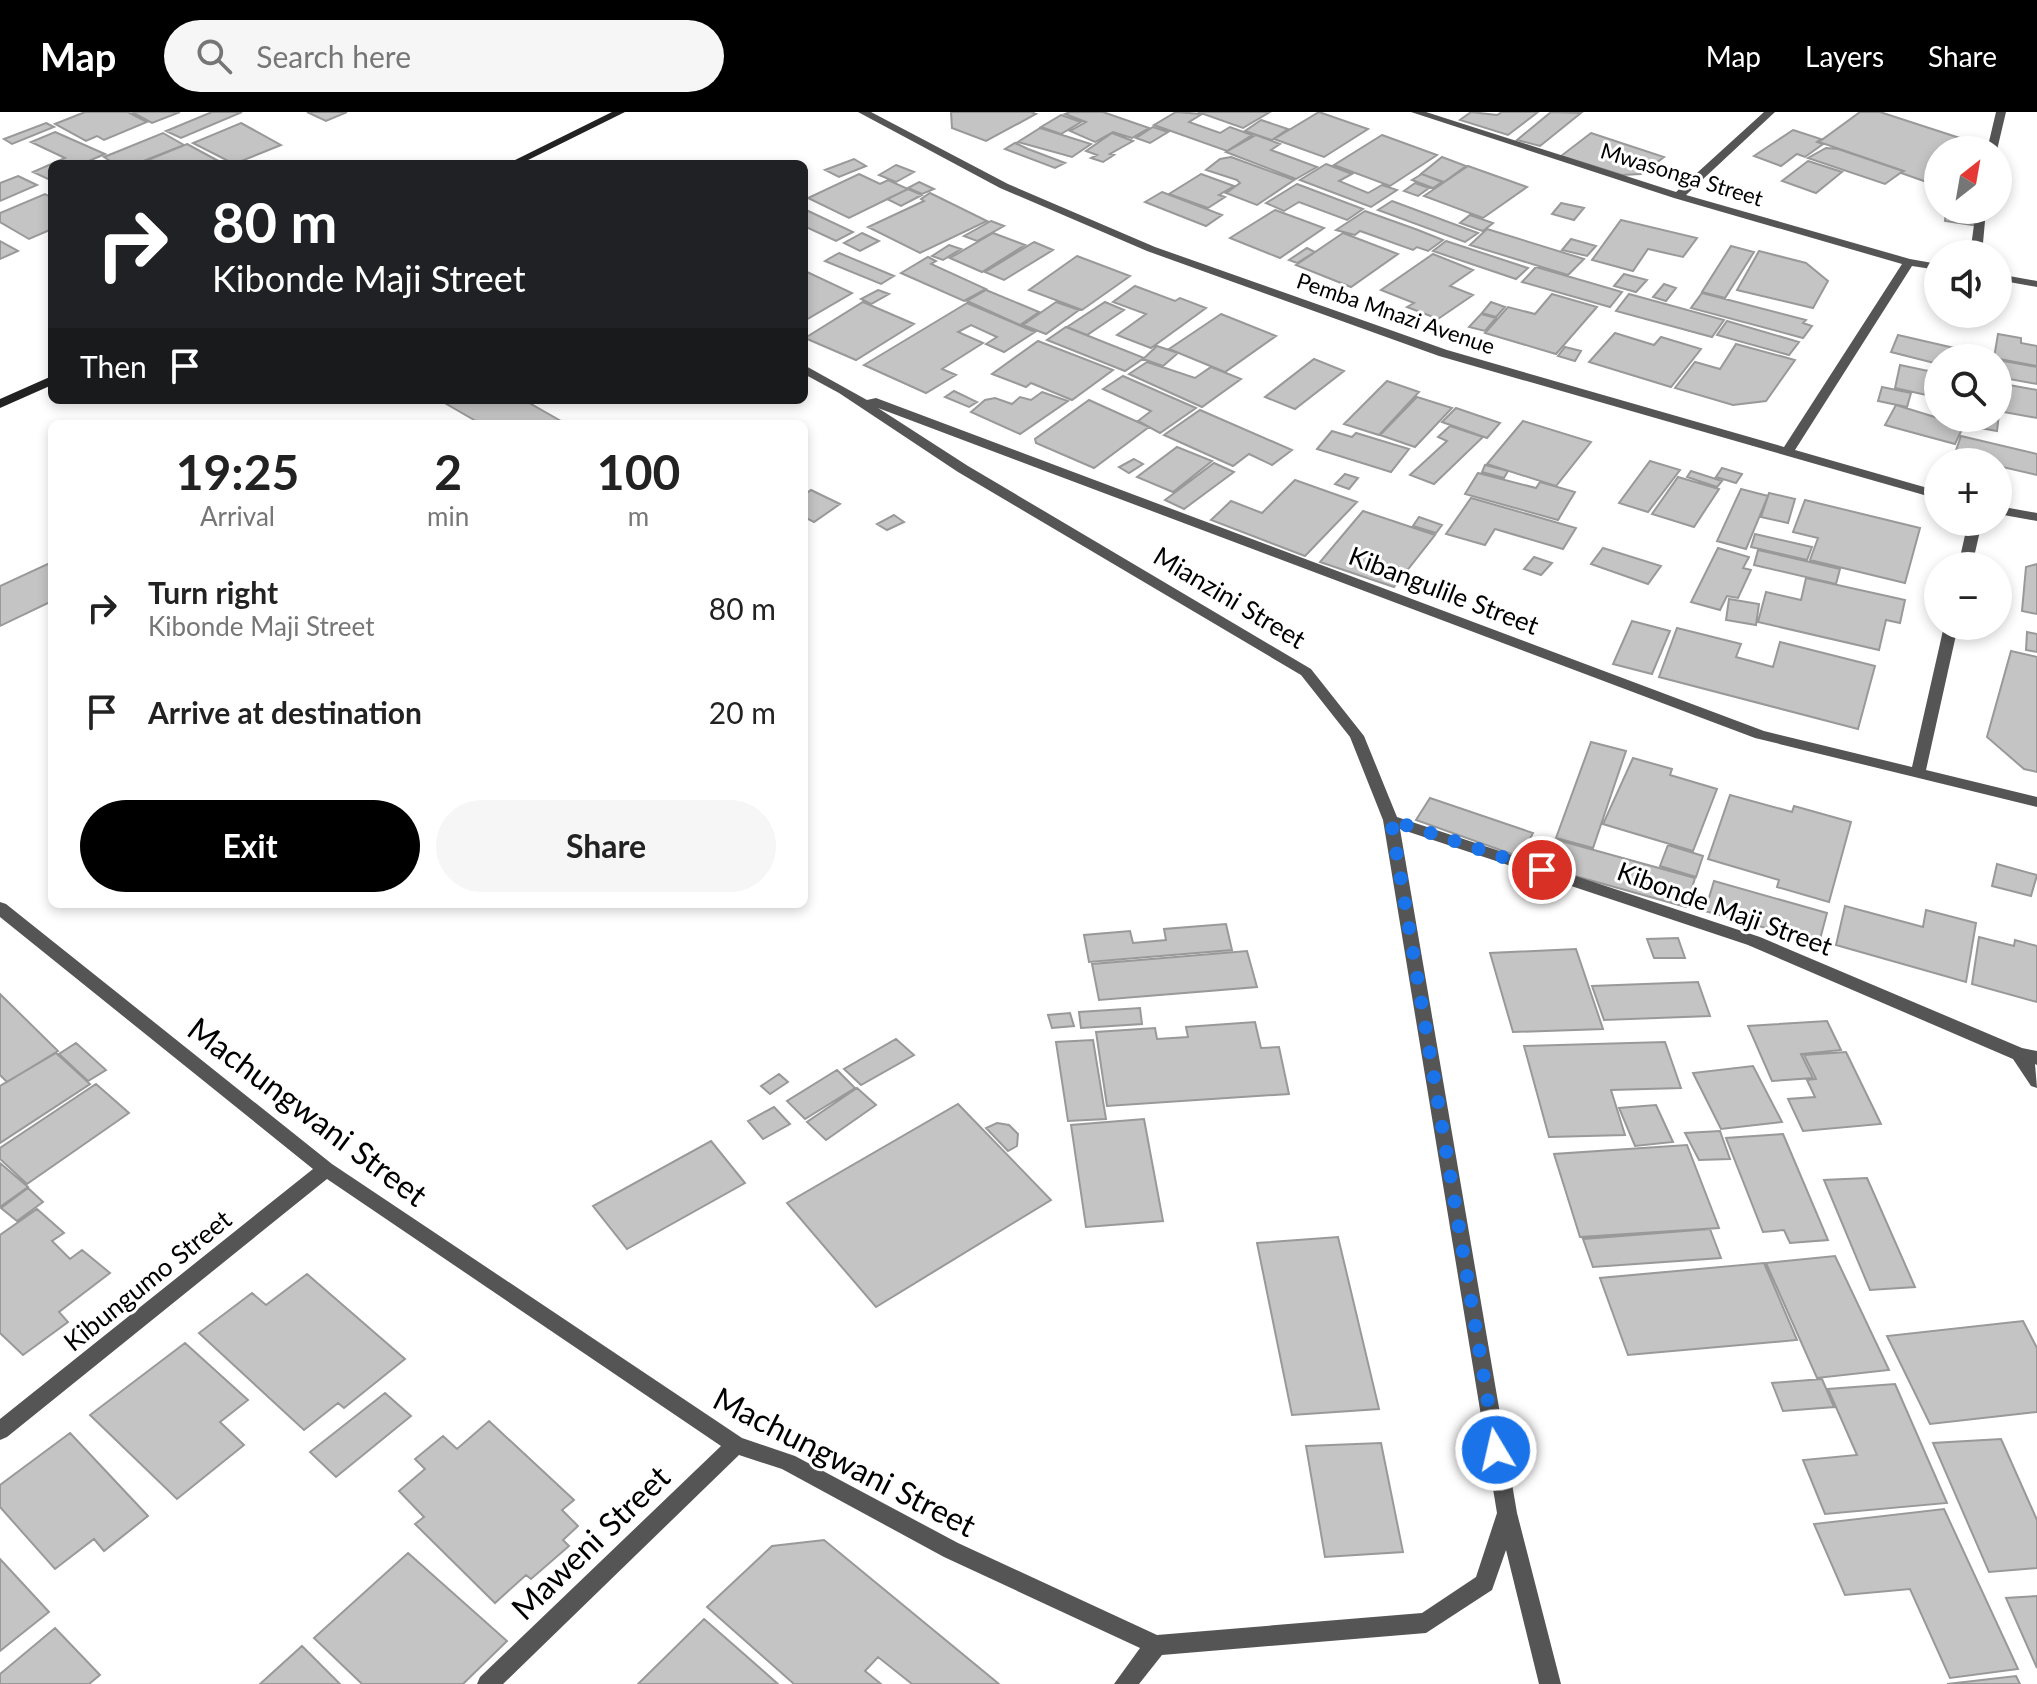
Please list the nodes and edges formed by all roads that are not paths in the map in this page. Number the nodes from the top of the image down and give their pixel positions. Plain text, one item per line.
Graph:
1 (620, 112) edge
2 (1416, 112) edge
3 (1770, 112) edge
4 (2001, 112) edge
5 (866, 113) edge
6 (1995, 136) edge
7 (520, 160) edge
8 (1678, 196) junction
9 (1909, 262) junction
10 (1924, 265) edge
11 (2012, 280) edge
12 (2037, 284) edge
13 (808, 371) edge
14 (48, 382) edge
15 (843, 390) junction
16 (0, 404) edge
17 (1787, 453) junction
18 (1924, 491) edge
19 (2012, 513) edge
20 (2037, 517) edge
21 (1948, 640) edge
22 (1918, 772) junction
23 (2037, 802) edge
24 (1391, 820) junction
25 (3, 916) edge
26 (2019, 1054) junction
27 (2037, 1058) edge
28 (2037, 1081) edge
29 (326, 1169) junction
30 (0, 1431) edge
31 (736, 1445) junction
32 (1507, 1513) junction
33 (1156, 1645) junction
34 (488, 1684) edge
35 (1125, 1684) edge
36 (1550, 1684) edge

1 - 7 main road
2 - 8 street, Mwasonga Street
3 - 8 street
4 - 6 street
5 - 17 street, Pemba Mnazi Avenue
8 - 9 street, Mwasonga Street
9 - 10 street, Mwasonga Street
9 - 17 street
11 - 12 street
13 - 15 street, Mianzini Street
14 - 16 main road
15 - 22 street, Kibangulile Street
15 - 24 street, Mianzini Street
17 - 18 street, Pemba Mnazi Avenue
19 - 20 street
21 - 22 street
22 - 23 street, Kibangulile Street
24 - 26 street, Kibonde Maji Street
24 - 32 street, Mianzini Street
25 - 29 street, Machungwani Street
26 - 27 street, Kibonde Maji Street
26 - 28 street
29 - 30 street, Kibungumo Street
29 - 31 street, Machungwani Street
31 - 33 street, Machungwani Street
31 - 34 street, Maweni Street
32 - 33 street, Machungwani Street
32 - 36 street, Mianzini Street
33 - 35 street

